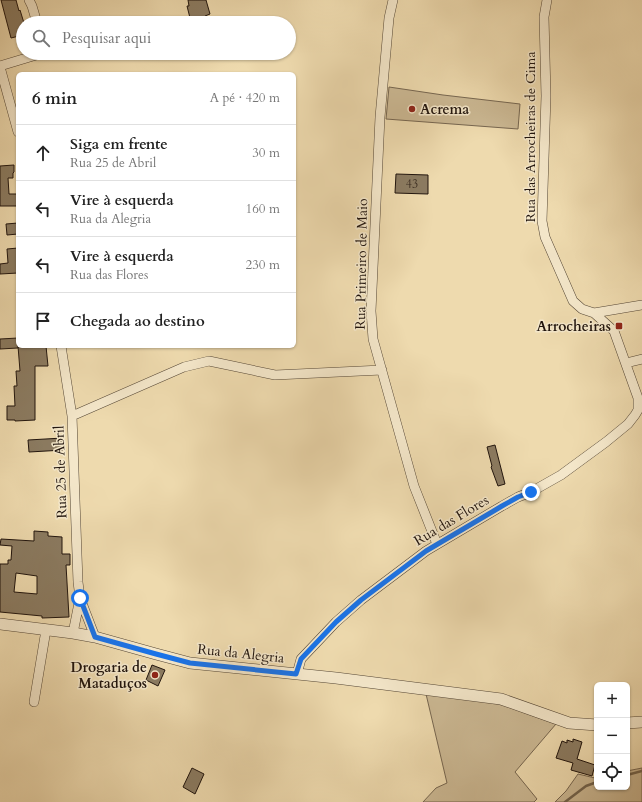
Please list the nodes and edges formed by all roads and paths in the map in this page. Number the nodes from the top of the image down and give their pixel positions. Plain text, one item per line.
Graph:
1 (29, 0) edge
2 (393, 0) edge
3 (547, 0) edge
4 (35, 16) edge
5 (22, 60) edge
6 (0, 67) edge
7 (16, 125) edge
8 (642, 305) edge
9 (594, 313) junction
10 (61, 348) edge
11 (642, 359) edge
12 (626, 363) junction
13 (382, 370) junction
14 (641, 411) edge
15 (72, 416) junction
16 (437, 544) junction
17 (80, 598) junction
18 (0, 624) edge
19 (46, 630) junction
20 (73, 633) junction
21 (95, 637) junction
22 (296, 674) junction
23 (34, 702) dead end
24 (642, 722) edge
25 (630, 724) edge
26 (594, 725) edge

1 - 4 street
2 - 13 street, Rua Primeiro de Maio
3 - 9 street, Rua das Arrocheiras de Cima
5 - 6 street
6 - 7 street
8 - 9 street
9 - 12 street, Rua das Arrocheiras de Cima
10 - 15 street, Rua 25 de Abril
11 - 12 street
12 - 14 street, Rua das Arrocheiras de Cima
13 - 15 street
13 - 16 street, Rua Primeiro de Maio
14 - 16 street, Rua das Flores
15 - 17 street, Rua 25 de Abril
16 - 22 street, Rua das Flores
17 - 20 street, Rua 25 de Abril
17 - 21 street, Rua 25 de Abril
18 - 19 street, Rua da Alegria
19 - 20 street, Rua da Alegria
19 - 23 street
20 - 21 street, Rua da Alegria
21 - 22 street, Rua da Alegria
22 - 26 street, Rua da Alegria
24 - 25 street

